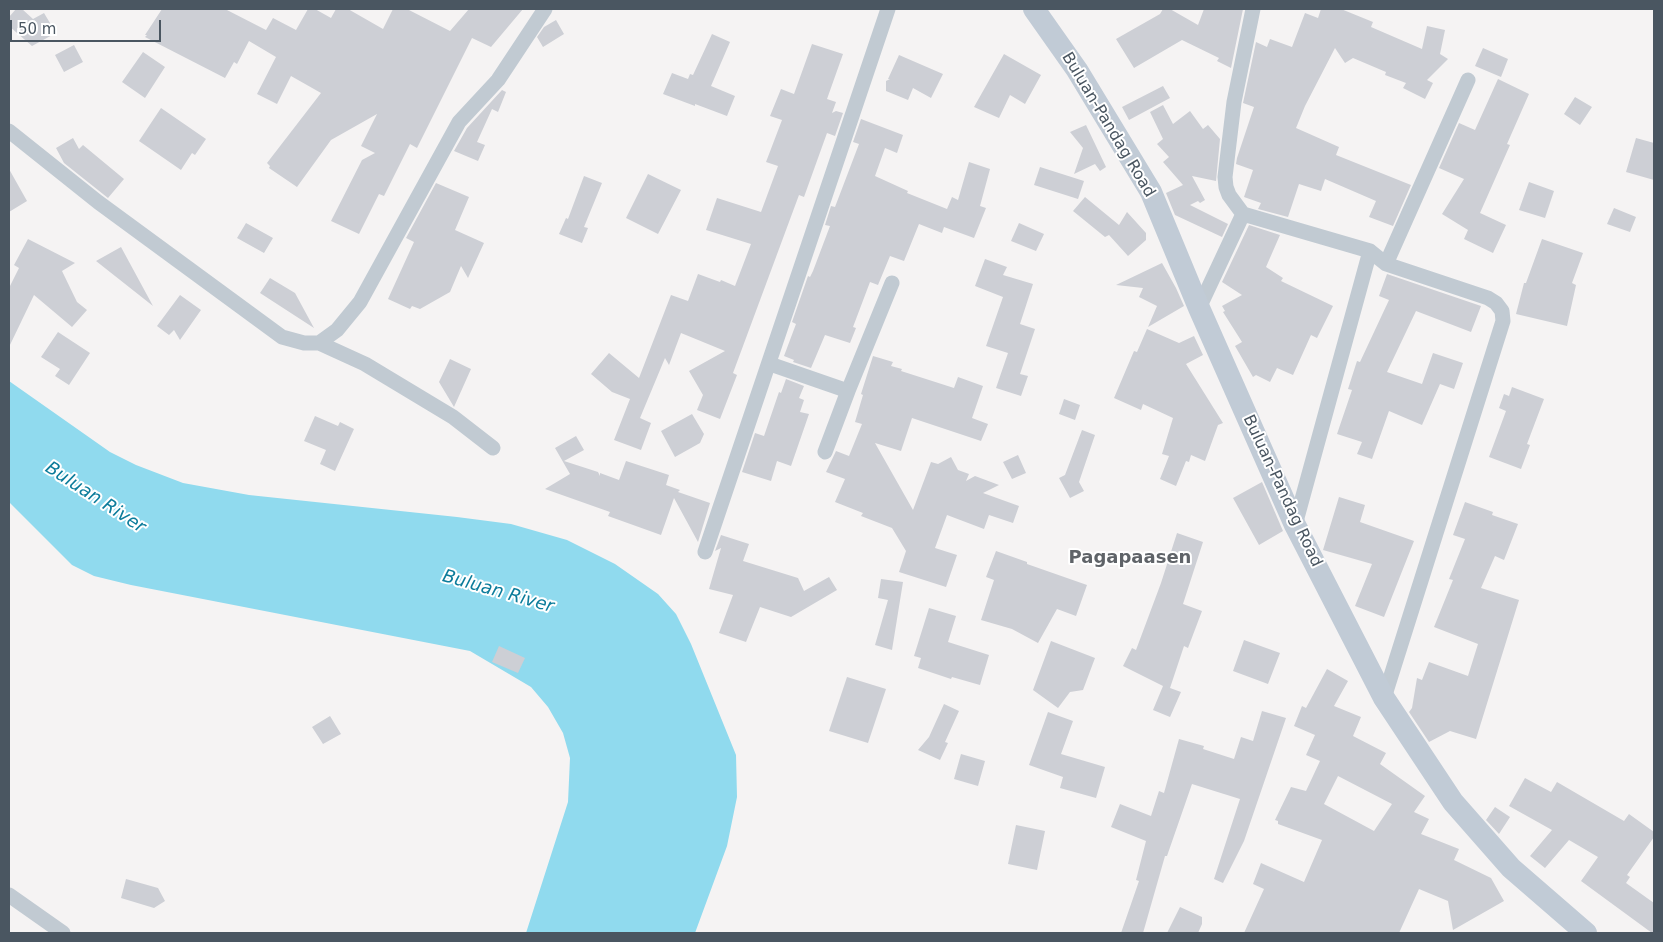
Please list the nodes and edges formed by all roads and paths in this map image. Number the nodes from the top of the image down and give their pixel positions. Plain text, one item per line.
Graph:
1 (545, 9) edge
2 (888, 9) edge
3 (1034, 9) edge
4 (1253, 9) edge
5 (1468, 80) dead end
6 (9, 131) edge
7 (1243, 214) junction
8 (1370, 251) junction
9 (1386, 264) junction
10 (892, 283) dead end
11 (1198, 308) junction
12 (319, 342) junction
13 (770, 364) junction
14 (848, 391) junction
15 (493, 448) dead end
16 (825, 452) dead end
17 (1295, 525) junction
18 (706, 552) dead end
19 (1384, 698) junction
20 (9, 894) edge
21 (63, 933) edge
22 (1586, 933) edge

1 - 12 street
2 - 13 street
3 - 11 main road, Buluan-Pandag Road
4 - 7 street
5 - 9 street
6 - 12 street
7 - 8 street
7 - 11 street
8 - 9 street
8 - 17 street
9 - 19 street
10 - 14 street
11 - 17 main road, Buluan-Pandag Road
12 - 15 street
13 - 14 street
13 - 18 street
14 - 16 street
17 - 19 main road, Buluan-Pandag Road
19 - 22 main road, Buluan-Pandag Road
20 - 21 street

